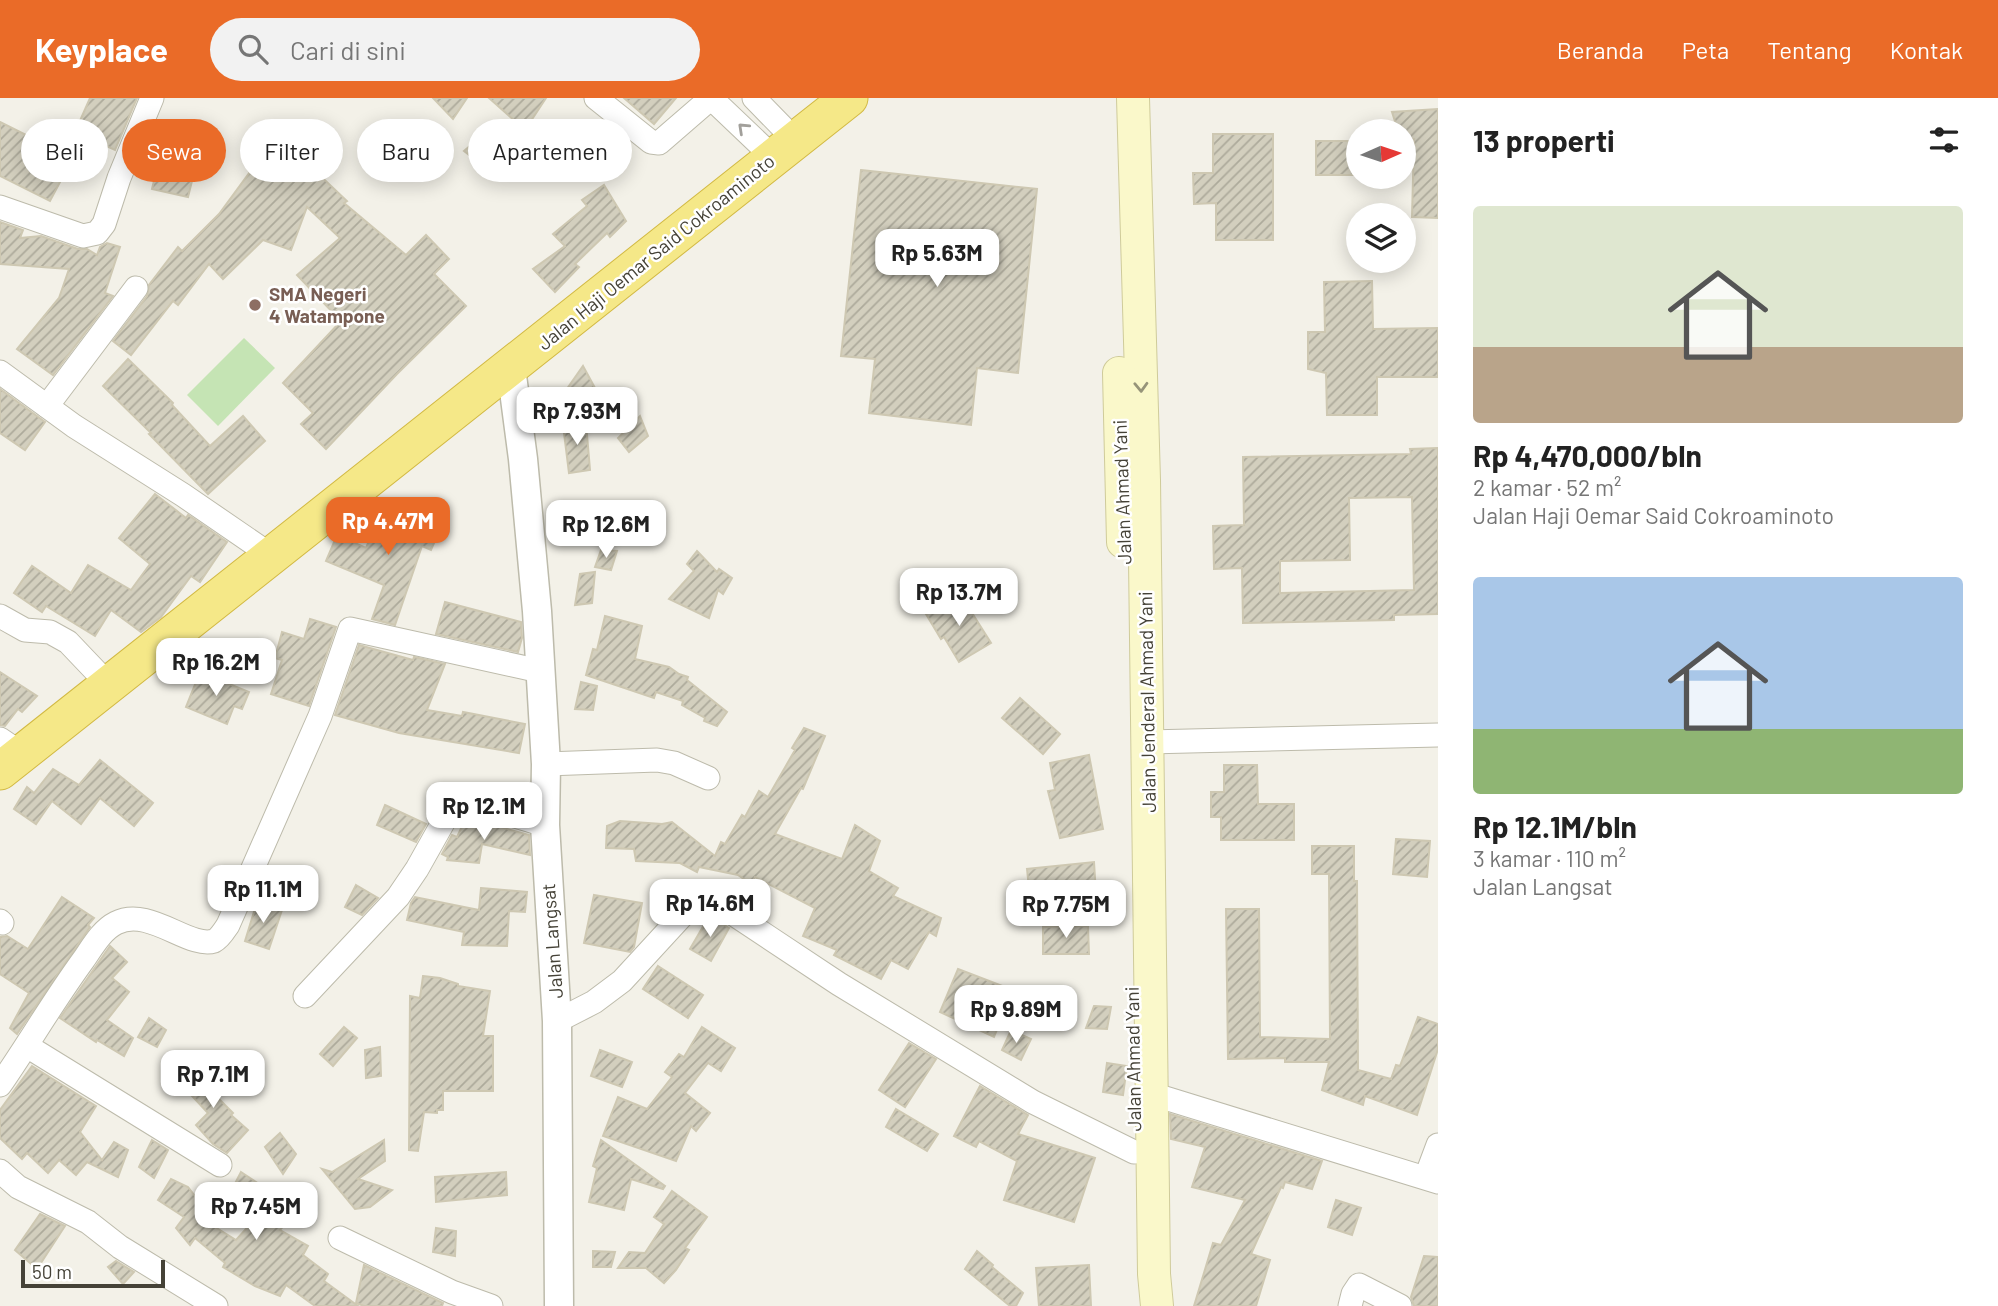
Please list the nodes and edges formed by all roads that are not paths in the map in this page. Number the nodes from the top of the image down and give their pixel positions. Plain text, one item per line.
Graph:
1 (152, 98) edge
2 (596, 98) edge
3 (711, 98) edge
4 (754, 98) edge
5 (849, 98) edge
6 (1114, 98) edge
7 (1133, 98) edge
8 (785, 149) junction
9 (0, 207) edge
10 (136, 288) dead end
11 (511, 368) junction
12 (0, 372) edge
13 (47, 406) junction
14 (1132, 480) junction
15 (272, 556) junction
16 (0, 616) edge
17 (540, 671) junction
18 (107, 684) junction
19 (1438, 735) edge
20 (1148, 742) junction
21 (7, 755) edge
22 (545, 764) junction
23 (708, 778) dead end
24 (545, 825) junction
25 (305, 996) dead end
26 (557, 1021) junction
27 (27, 1046) junction
28 (0, 1085) edge
29 (1152, 1094) junction
30 (1438, 1145) edge
31 (1134, 1152) junction
32 (220, 1165) dead end
33 (0, 1171) edge
34 (1432, 1180) edge
35 (340, 1238) dead end
36 (216, 1306) edge
37 (491, 1306) edge
38 (559, 1306) edge
39 (1138, 1306) edge
40 (1157, 1306) edge
41 (1350, 1306) edge
42 (1400, 1306) edge

1 - 9 street
2 - 3 street
8 -> 3 street
4 - 8 street
5 - 8 highway, Jalan Haji Oemar Said Cokroaminoto
6 - 14 main road, Jalan Ahmad Yani
7 -> 14 main road, Jalan Jenderal Ahmad Yani
8 - 11 highway, Jalan Haji Oemar Said Cokroaminoto
10 - 13 street
11 - 15 highway, Jalan Haji Oemar Said Cokroaminoto
11 - 17 street, Jalan Langsat
12 - 13 street
13 - 15 street
14 - 20 main road, Jalan Jenderal Ahmad Yani
14 - 31 main road, Jalan Ahmad Yani
15 - 18 highway, Jalan Haji Oemar Said Cokroaminoto
16 - 18 street
17 - 22 street, Jalan Langsat
17 - 27 street
18 - 21 highway, Jalan Haji Oemar Said Cokroaminoto
19 - 20 street
20 - 29 main road, Jalan Jenderal Ahmad Yani
22 - 23 street
22 - 24 street, Jalan Langsat
24 - 25 street
24 - 26 street, Jalan Langsat
26 - 31 street
26 - 38 street, Jalan Langsat
27 - 28 street
27 - 32 street
29 - 34 street
29 - 40 main road, Jalan Jenderal Ahmad Yani
30 - 34 street
31 - 39 main road, Jalan Ahmad Yani
33 - 36 street
35 - 37 street
41 - 42 street

